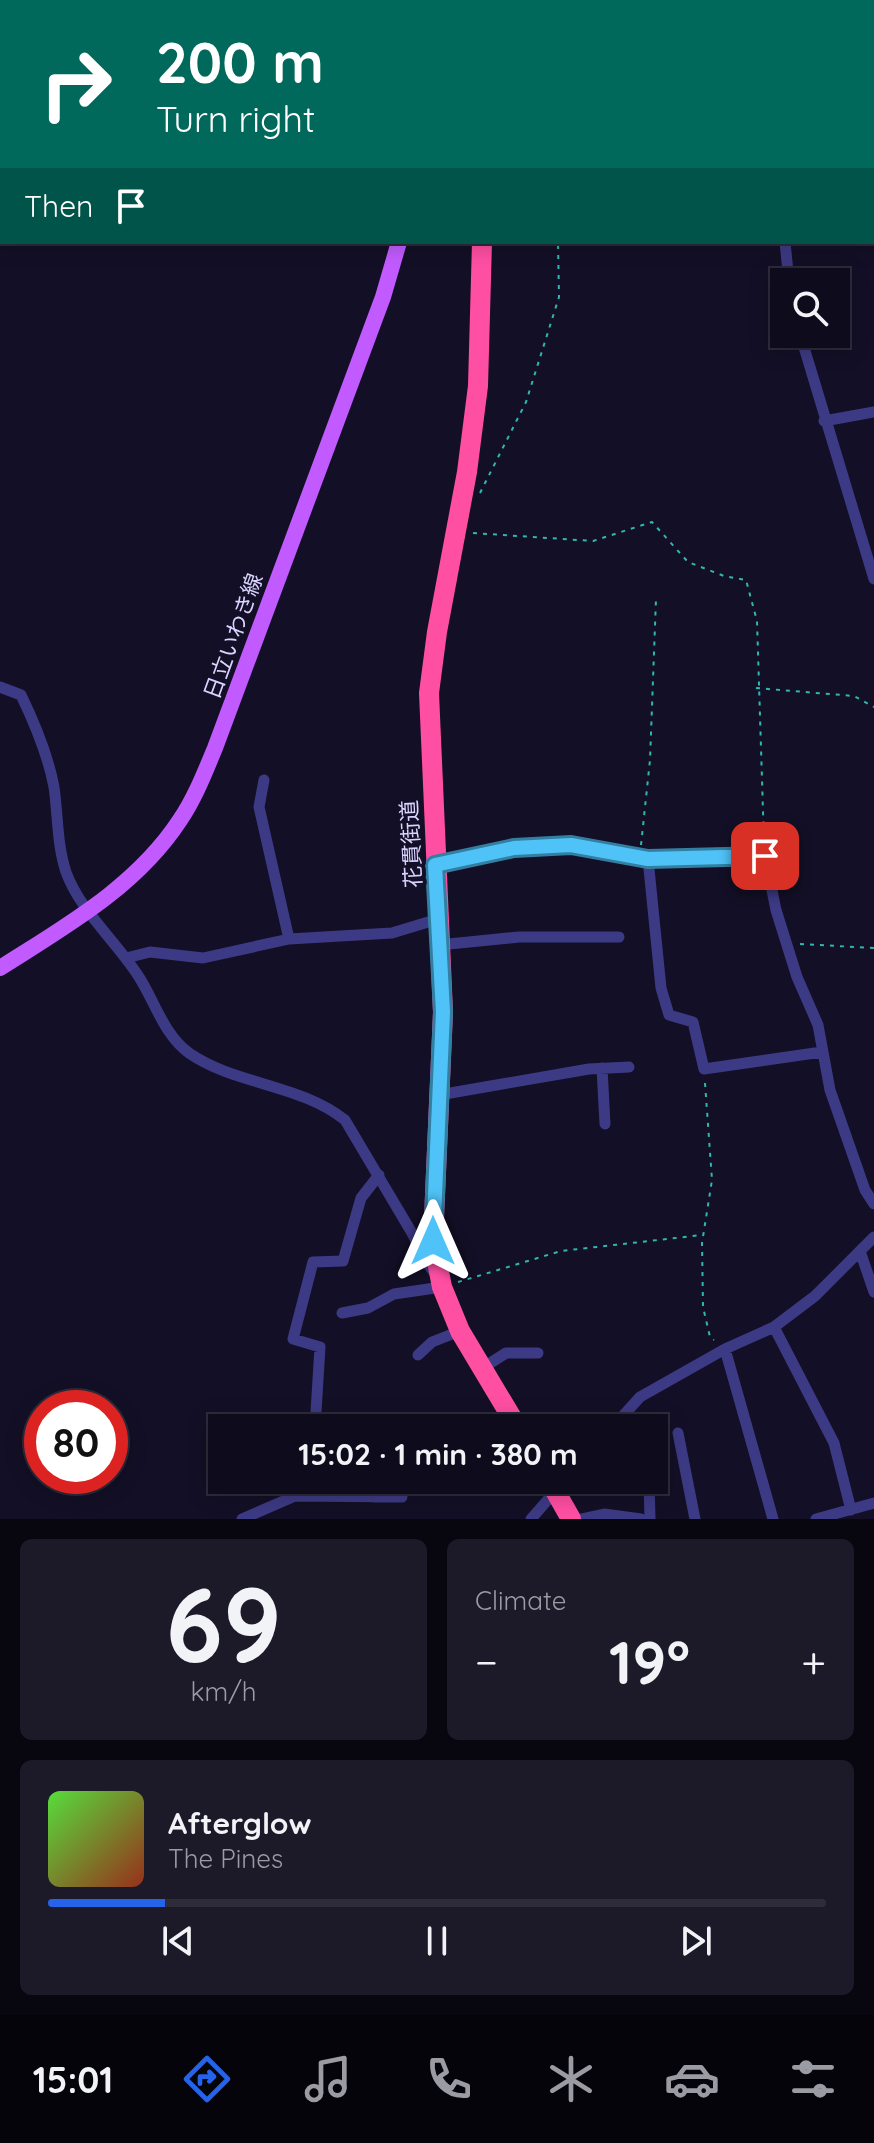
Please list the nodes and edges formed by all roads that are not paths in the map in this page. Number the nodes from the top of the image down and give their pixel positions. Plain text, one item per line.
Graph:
1 (398, 244) edge
2 (482, 244) edge
3 (785, 244) edge
4 (788, 268) edge
5 (804, 348) edge
6 (874, 412) edge
7 (824, 421) junction
8 (874, 579) edge
9 (0, 687) edge
10 (264, 780) dead end
11 (644, 858) junction
12 (435, 865) junction
13 (90, 911) junction
14 (438, 919) junction
15 (619, 937) dead end
16 (289, 939) junction
17 (439, 945) junction
18 (126, 958) junction
19 (0, 968) edge
20 (822, 1052) junction
21 (629, 1067) dead end
22 (602, 1068) junction
23 (439, 1095) junction
24 (605, 1124) dead end
25 (379, 1175) junction
26 (874, 1204) edge
27 (874, 1237) edge
28 (860, 1251) junction
29 (440, 1282) junction
30 (874, 1292) edge
31 (342, 1313) dead end
32 (774, 1327) junction
33 (460, 1331) junction
34 (725, 1349) junction
35 (538, 1353) dead end
36 (418, 1355) dead end
37 (481, 1369) junction
38 (316, 1414) edge
39 (509, 1414) edge
40 (625, 1414) edge
41 (678, 1433) dead end
42 (548, 1494) edge
43 (561, 1494) edge
44 (649, 1494) edge
45 (374, 1497) joint
46 (402, 1497) dead end
47 (874, 1503) edge
48 (851, 1510) junction
49 (244, 1518) edge
50 (531, 1519) edge
51 (571, 1519) edge
52 (581, 1519) edge
53 (641, 1519) edge
54 (650, 1519) edge
55 (695, 1519) edge
56 (773, 1519) edge
57 (816, 1519) edge

1 - 13 main road, 日立いわき線
2 - 12 highway, 花貫街道
3 - 4 street
5 - 7 street
6 - 7 street
7 - 8 street
9 - 13 street
10 - 16 street
11 - 12 street
11 - 20 street
11 - 20 street
12 - 14 highway, 花貫街道
13 - 18 street
13 - 19 main road, 日立いわき線
14 - 16 street
14 - 17 highway, 花貫街道
15 - 17 street
16 - 18 street
17 - 23 highway, 花貫街道
18 - 25 street
20 - 26 street
21 - 22 street
22 - 23 street
22 - 24 street
23 - 29 highway, 花貫街道
25 - 29 street
25 - 38 street
27 - 28 street
28 - 30 street
28 - 32 street
29 - 31 street
29 - 33 highway, 花貫街道
32 - 34 street
32 - 48 street
33 - 36 street
33 - 37 highway, 花貫街道
34 - 40 street
34 - 56 street
35 - 37 street
37 - 39 highway, 花貫街道
41 - 55 street
42 - 50 street
43 - 51 highway
44 - 54 street
45 - 46 street
45 - 49 street
47 - 48 street
48 - 57 street
52 - 53 street

